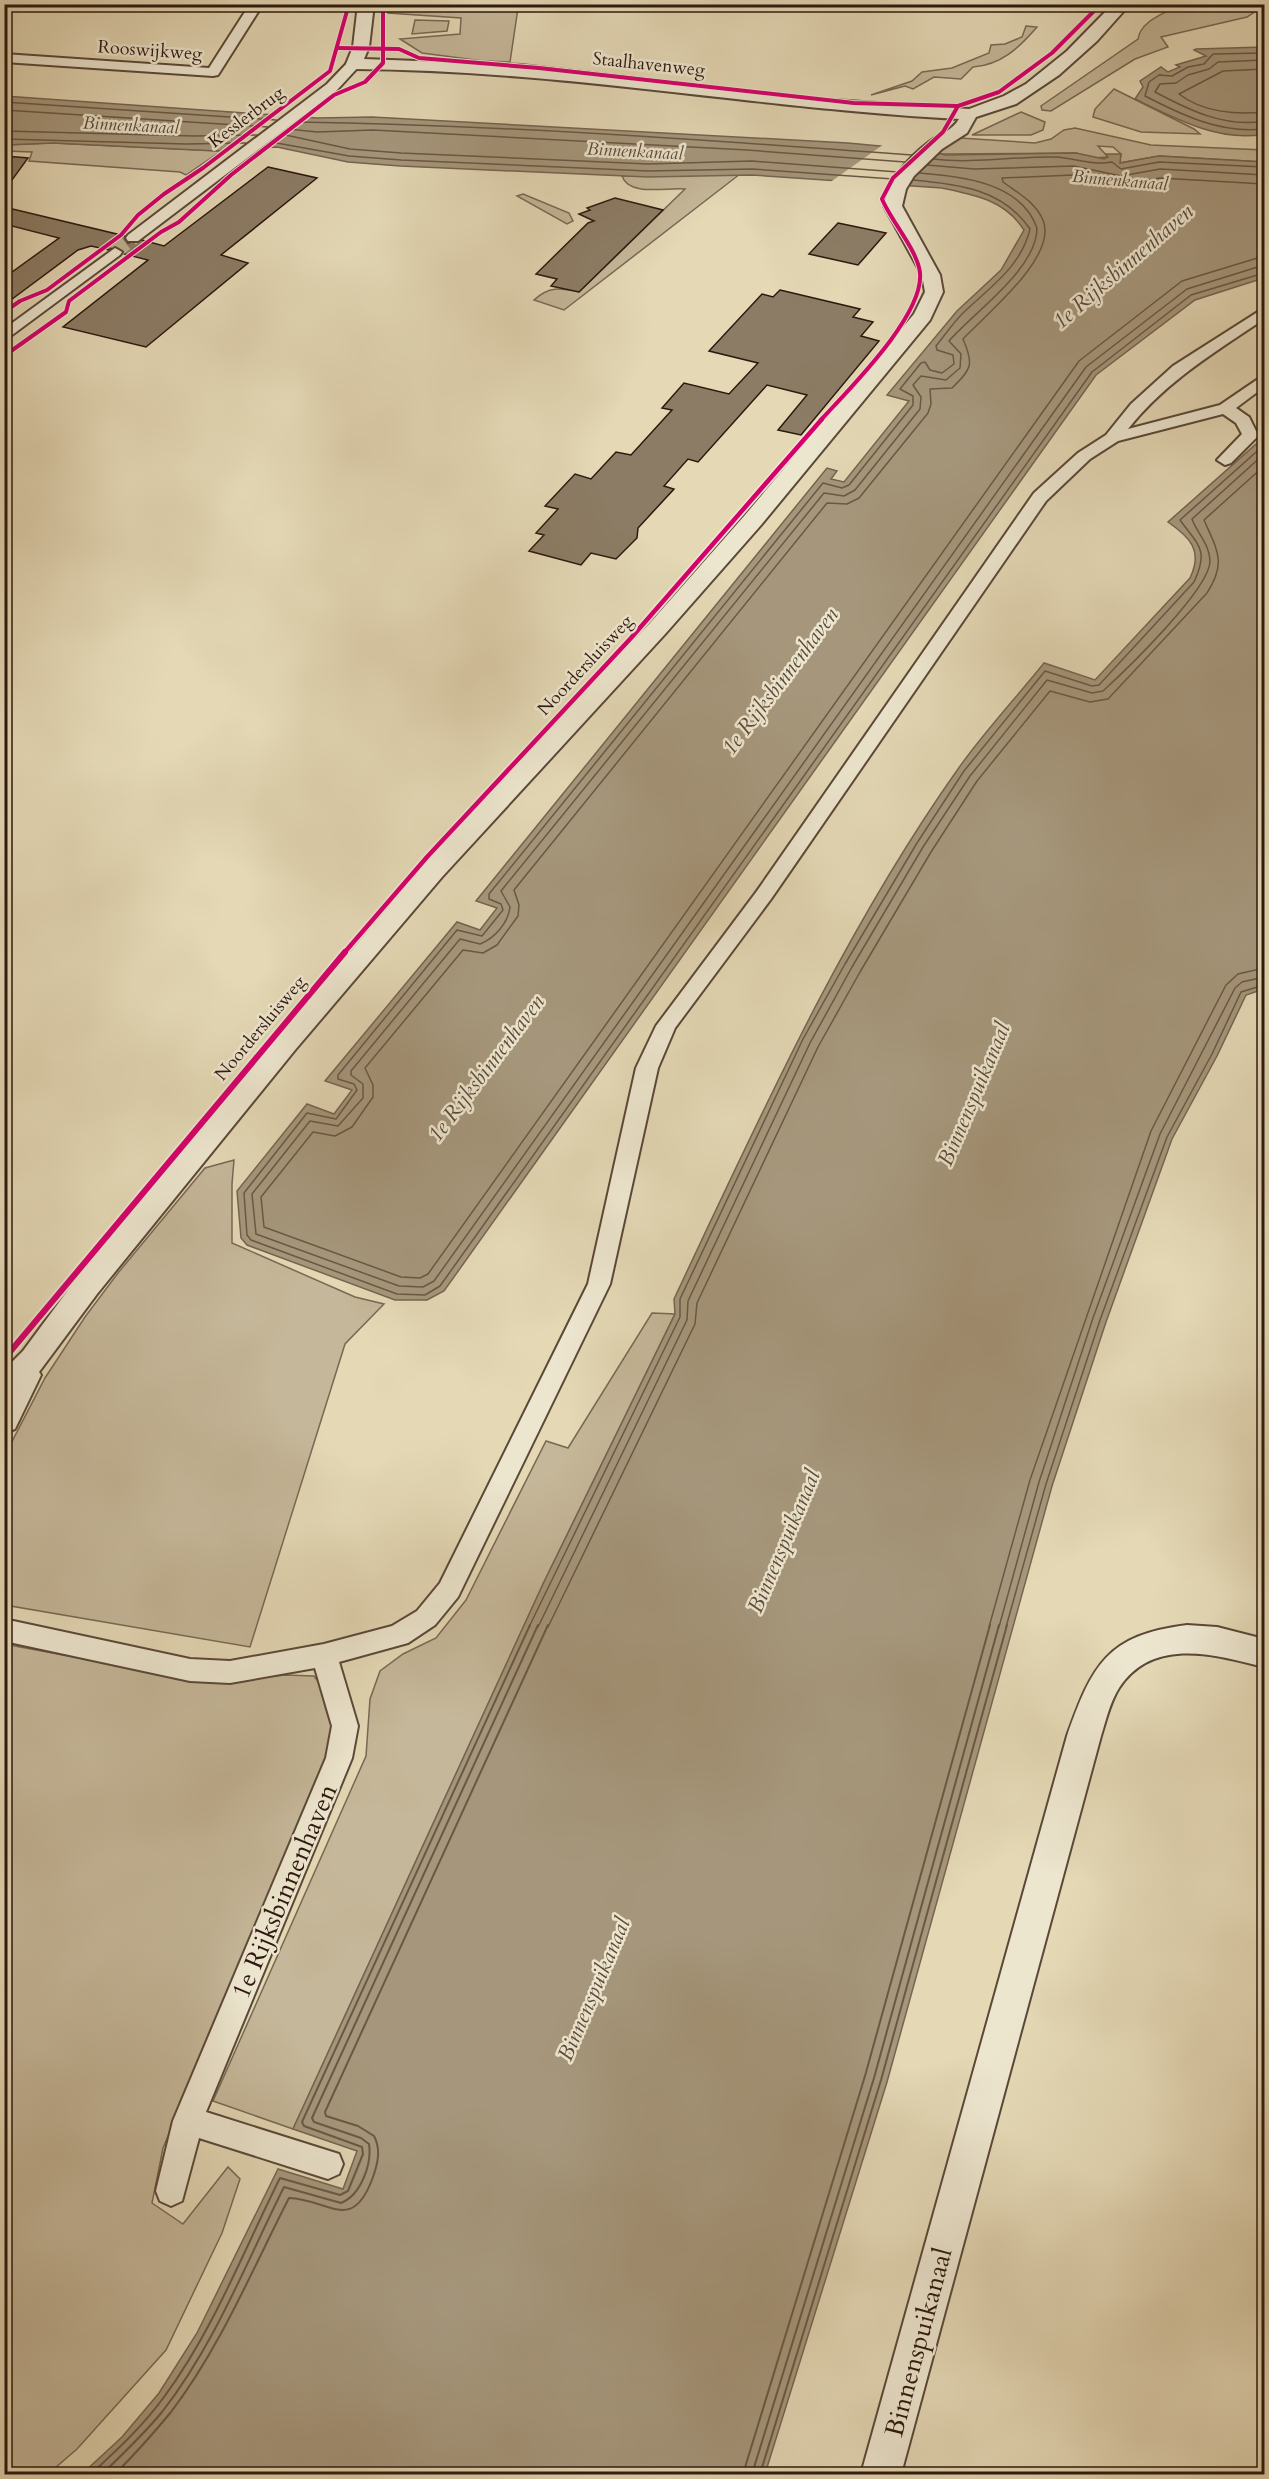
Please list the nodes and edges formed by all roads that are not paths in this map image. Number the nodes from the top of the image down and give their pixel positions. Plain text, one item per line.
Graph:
1 (257, 4) edge
2 (366, 4) edge
3 (1122, 4) edge
4 (4, 58) edge
5 (354, 64) junction
6 (969, 114) junction
7 (133, 238) tunnel mouth
8 (115, 252) tunnel mouth
9 (1264, 313) edge
10 (4, 337) edge
11 (1264, 380) edge
12 (1227, 408) junction
13 (1112, 438) junction
14 (1225, 460) dead end
15 (34, 1359) junction
16 (4, 1390) edge
17 (4, 1421) edge
18 (4, 1630) edge
19 (1264, 1653) edge
20 (324, 1655) junction
21 (188, 2121) junction
22 (328, 2164) dead end
23 (171, 2191) dead end
24 (881, 2475) edge

1 - 4 street, Rooswijkweg
2 - 5 street
3 - 6 street
5 - 6 street, Staalhavenweg
5 - 7 street, Kesslerbrug
6 - 15 street, Noordersluisweg
8 - 10 street
9 - 13 street
11 - 12 street
12 - 13 street
12 - 14 street
13 - 20 street
15 - 16 street, Noordersluisweg
15 - 17 street, Noordersluisweg
18 - 20 street
19 - 24 street, Binnenspuikanaal
20 - 21 street, 1e Rijksbinnenhaven
21 - 22 street
21 - 23 street, 1e Rijksbinnenhaven

